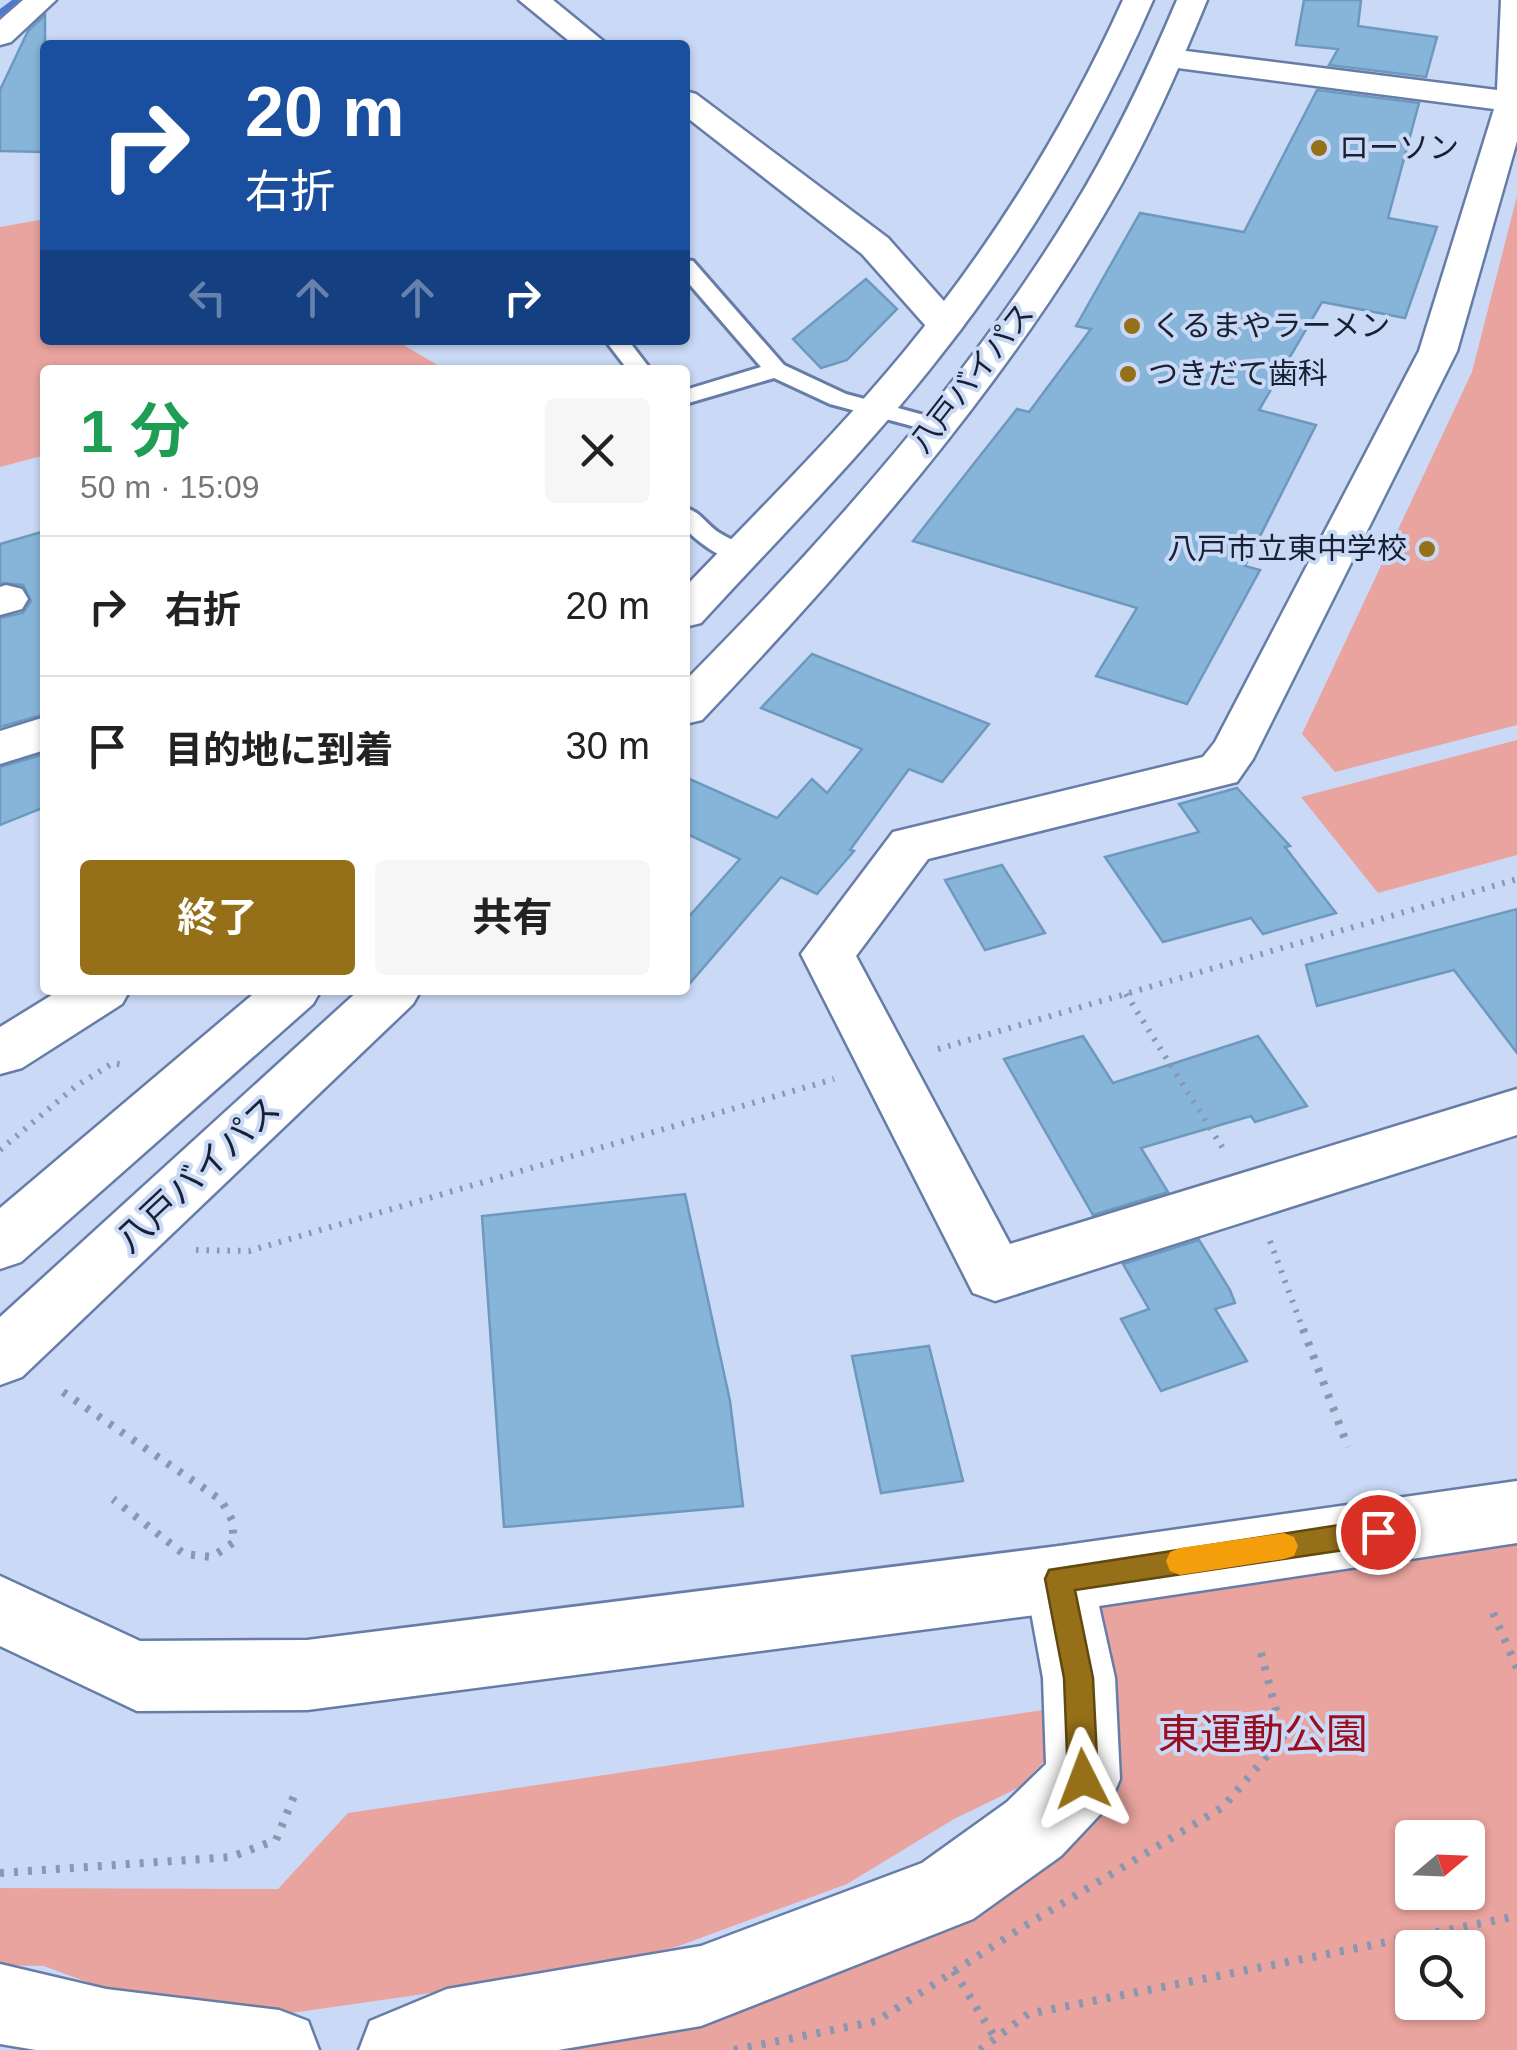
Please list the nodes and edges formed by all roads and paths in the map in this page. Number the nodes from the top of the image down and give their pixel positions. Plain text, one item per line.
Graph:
1 (41, 0) edge
2 (534, 0) edge
3 (1138, 0) edge
4 (1192, 0) edge
5 (1516, 0) edge
6 (0, 36) edge
7 (586, 40) edge
8 (1170, 58) junction
9 (1514, 102) edge
10 (690, 105) edge
11 (690, 272) edge
12 (945, 325) junction
13 (620, 345) edge
14 (636, 365) edge
15 (776, 370) junction
16 (690, 396) edge
17 (876, 409) junction
18 (938, 426) junction
19 (690, 520) edge
20 (740, 554) junction
21 (690, 608) edge
22 (690, 703) edge
23 (40, 735) edge
24 (0, 748) edge
25 (95, 995) edge
26 (288, 995) edge
27 (389, 995) edge
28 (2, 1054) edge
29 (128, 1066) dead end
30 (1517, 1112) edge
31 (0, 1150) edge
32 (0, 1244) edge
33 (0, 1357) edge
34 (63, 1392) dead end
35 (113, 1499) dead end
36 (1517, 1512) edge
37 (1059, 1579) junction
38 (0, 1610) edge
39 (1493, 1613) dead end
40 (1517, 1668) edge
41 (294, 1796) dead end
42 (0, 1873) edge
43 (1517, 1916) edge
44 (954, 1971) dead end
45 (0, 2004) edge
46 (995, 2038) junction
47 (279, 2050) edge
48 (399, 2050) edge
49 (980, 2050) edge

1 - 6 main road
2 - 7 main road
3 - 12 main road, 八戸バイパス
4 - 8 main road, 八戸バイパス
5 - 9 main road
8 - 9 main road
8 - 18 main road, 八戸バイパス
9 - 30 main road
10 - 12 main road
11 - 15 lane
12 - 17 main road, 八戸バイパス
13 - 14 lane
15 - 16 lane
15 - 17 lane
17 - 18 lane
17 - 20 main road, 八戸バイパス
18 - 22 main road, 八戸バイパス
19 - 20 lane
20 - 21 main road, 八戸バイパス
23 - 24 main road
25 - 28 main road
26 - 32 main road, 八戸バイパス
27 - 33 main road, 八戸バイパス
29 - 31 path
34 - 35 path
36 - 37 main road
37 - 38 main road
37 - 48 main road
39 - 40 path
41 - 42 path
43 - 46 path
44 - 46 path
45 - 47 main road
46 - 49 path

